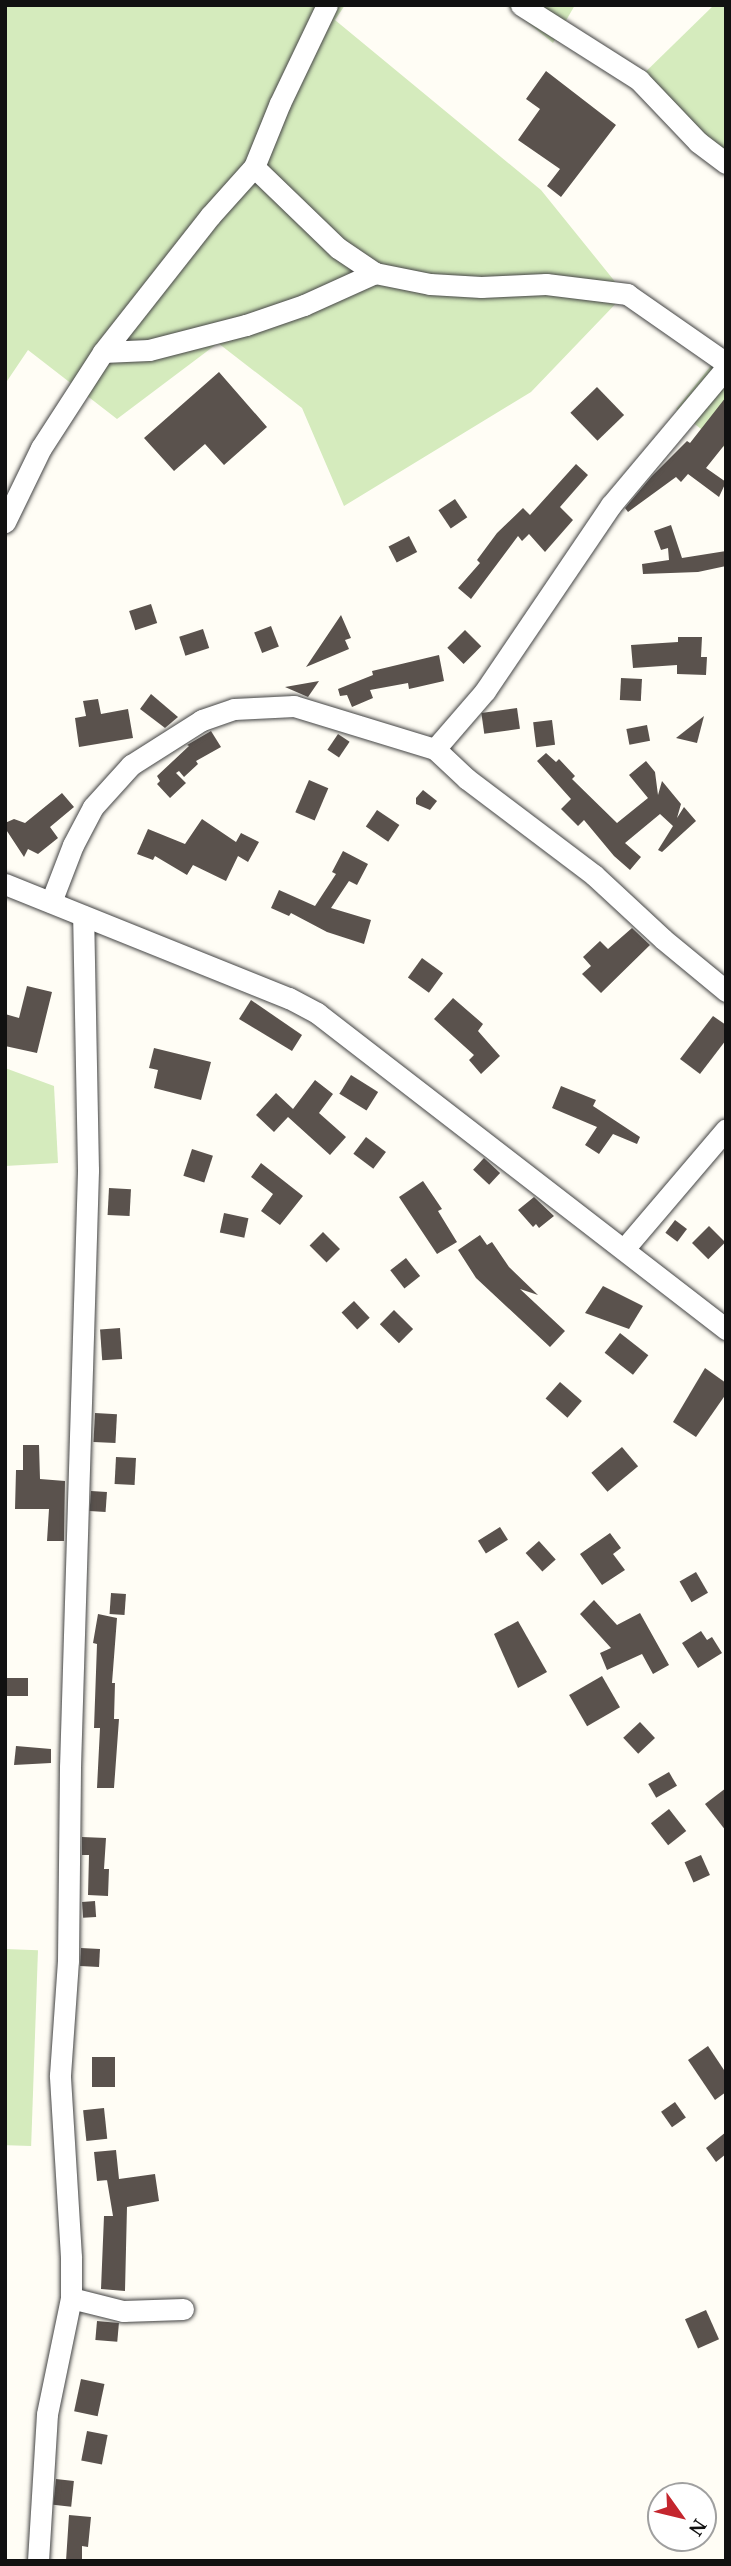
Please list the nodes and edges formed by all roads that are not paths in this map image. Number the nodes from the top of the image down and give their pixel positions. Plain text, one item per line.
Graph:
1 (327, 5) edge
2 (521, 5) edge
3 (726, 163) edge
4 (254, 167) junction
5 (375, 273) junction
6 (103, 352) junction
7 (726, 365) edge
8 (5, 522) edge
9 (435, 750) junction
10 (5, 884) edge
11 (51, 902) junction
12 (83, 916) junction
13 (726, 991) edge
14 (726, 1129) edge
15 (624, 1248) junction
16 (726, 1329) edge
17 (71, 2298) junction
18 (183, 2309) dead end
19 (38, 2561) edge

1 - 4 street
2 - 3 street
4 - 5 street
4 - 6 street
5 - 6 street
5 - 7 street
6 - 8 street
7 - 9 street
9 - 11 street
9 - 13 street
10 - 11 street
11 - 12 street
12 - 15 street
12 - 17 street
14 - 15 street
15 - 16 street
17 - 18 street
17 - 19 street

